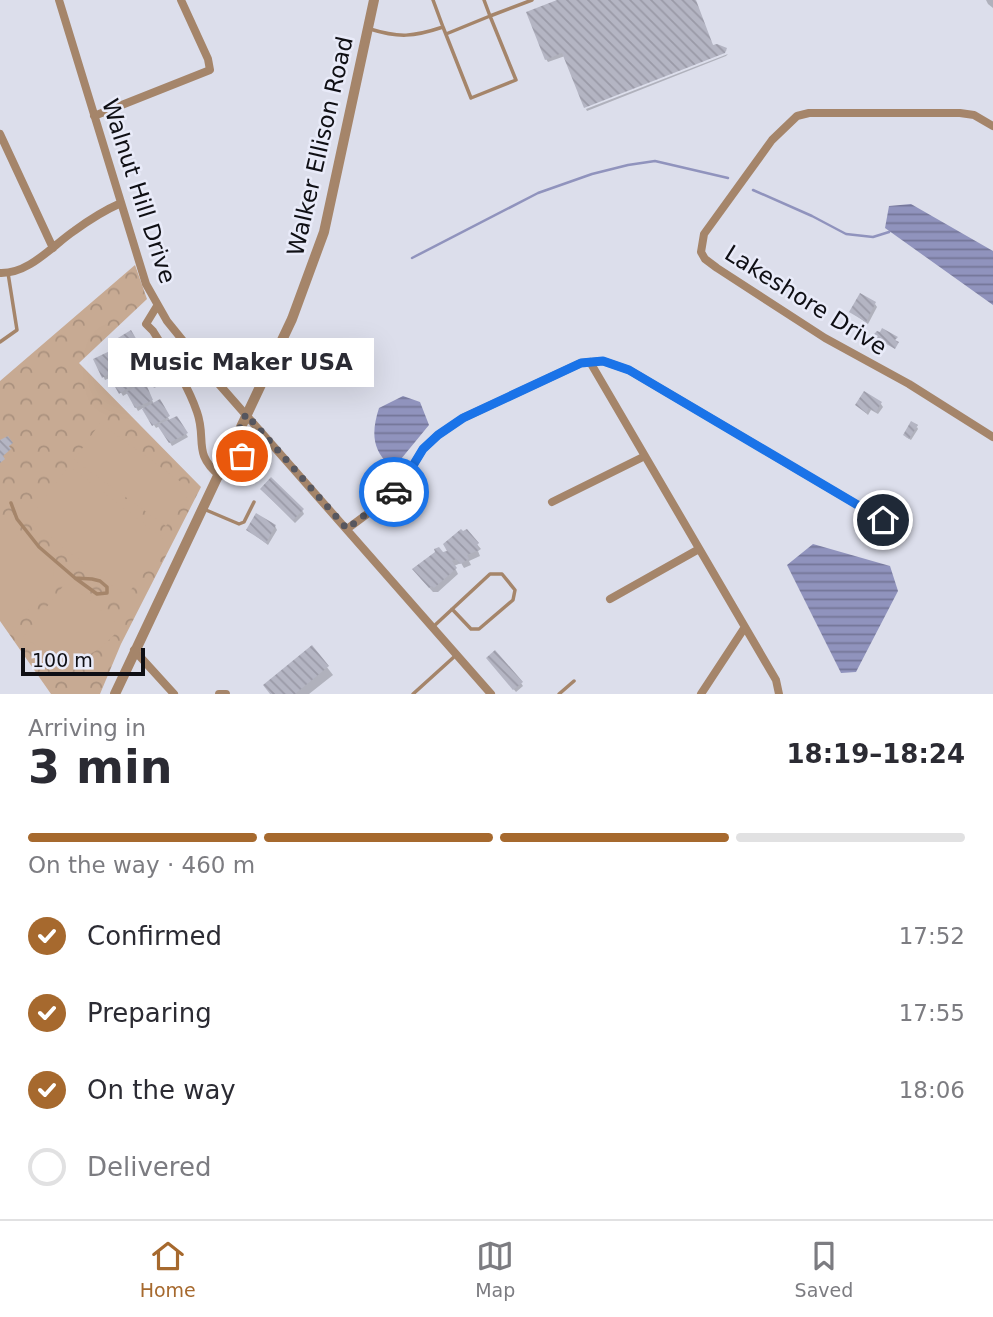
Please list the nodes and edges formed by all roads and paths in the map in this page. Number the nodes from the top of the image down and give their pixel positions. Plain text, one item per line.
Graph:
1 (59, 0) edge
2 (181, 0) edge
3 (374, 0) edge
4 (433, 0) edge
5 (484, 0) edge
6 (532, 0) edge
7 (490, 16) junction
8 (443, 27) junction
9 (368, 28) junction
10 (446, 34) junction
11 (94, 116) junction
12 (993, 126) edge
13 (0, 134) edge
14 (121, 203) junction
15 (53, 248) junction
16 (4, 273) edge
17 (157, 306) junction
18 (0, 342) edge
19 (590, 362) junction
20 (246, 414) junction
21 (993, 438) edge
22 (230, 450) junction
23 (242, 456) dead end
24 (645, 456) junction
25 (220, 476) junction
26 (254, 502) dead end
27 (552, 502) dead end
28 (11, 503) dead end
29 (204, 509) junction
30 (347, 529) junction
31 (896, 537) dead end
32 (699, 549) junction
33 (75, 578) junction
34 (610, 599) dead end
35 (452, 609) junction
36 (432, 627) junction
37 (745, 627) junction
38 (134, 650) junction
39 (456, 655) junction
40 (574, 681) dead end
41 (115, 694) edge
42 (174, 694) edge
43 (219, 694) edge
44 (226, 694) edge
45 (413, 694) edge
46 (491, 694) edge
47 (559, 694) edge
48 (701, 694) edge
49 (779, 694) edge

1 - 11 street, Walnut Hill Drive
2 - 11 street
3 - 9 street, Walker Ellison Road
4 - 8 lane
5 - 7 lane
6 - 7 lane
7 - 10 lane
7 - 10 lane
8 - 9 lane
8 - 10 lane
9 - 20 street, Walker Ellison Road
11 - 14 street, Walnut Hill Drive
12 - 21 street, Lakeshore Drive
13 - 15 street
14 - 15 street
14 - 17 street, Walnut Hill Drive
15 - 16 street
16 - 18 lane
17 - 20 street, Walnut Hill Drive
17 - 25 street
19 - 24 street
19 - 30 street
19 - 31 street
20 - 22 street, Walker Ellison Road
20 - 30 street, Walnut Hill Drive
22 - 23 lane
22 - 25 street, Walker Ellison Road
24 - 27 street
24 - 32 street
25 - 29 street, Walker Ellison Road
26 - 29 lane
28 - 33 lane
29 - 38 street, Walker Ellison Road
30 - 36 street, Walnut Hill Drive
32 - 34 street
32 - 37 street
33 - 33 lane
35 - 35 lane
35 - 36 lane
36 - 39 street, Walnut Hill Drive
37 - 48 street
37 - 49 street
38 - 41 street, Walker Ellison Road
38 - 42 street
39 - 45 lane
39 - 46 street, Walnut Hill Drive
40 - 47 lane
43 - 44 street

